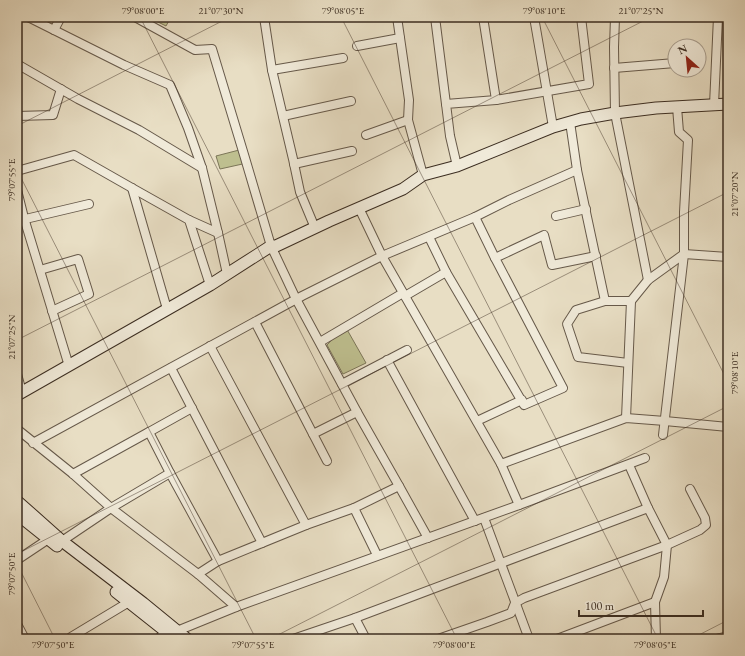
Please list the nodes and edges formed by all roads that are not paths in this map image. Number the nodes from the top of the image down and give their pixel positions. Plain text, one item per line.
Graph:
1 (28, 17) edge
2 (61, 17) edge
3 (135, 17) edge
4 (265, 17) edge
5 (397, 17) edge
6 (435, 17) edge
7 (483, 17) edge
8 (534, 17) edge
9 (581, 17) edge
10 (615, 17) edge
11 (718, 17) edge
12 (54, 30) junction
13 (400, 38) junction
14 (357, 46) dead end
15 (343, 58) dead end
16 (17, 64) edge
17 (667, 65) edge
18 (614, 68) junction
19 (272, 70) junction
20 (61, 89) junction
21 (546, 91) junction
22 (496, 100) junction
23 (351, 101) dead end
24 (446, 104) junction
25 (728, 104) edge
26 (714, 105) junction
27 (677, 107) junction
28 (615, 113) junction
29 (17, 116) edge
30 (283, 116) junction
31 (408, 120) junction
32 (570, 122) junction
33 (553, 127) junction
34 (366, 135) dead end
35 (352, 151) dead end
36 (294, 164) junction
37 (456, 166) junction
38 (202, 168) junction
39 (577, 170) junction
40 (17, 172) edge
41 (423, 175) junction
42 (132, 188) junction
43 (17, 190) edge
44 (89, 204) dead end
45 (359, 208) junction
46 (586, 209) junction
47 (556, 216) dead end
48 (475, 217) junction
49 (20, 219) edge
50 (189, 220) junction
51 (315, 228) junction
52 (218, 233) junction
53 (429, 237) junction
54 (271, 246) junction
55 (684, 254) junction
56 (382, 256) junction
57 (596, 256) junction
58 (728, 257) edge
59 (495, 258) junction
60 (40, 270) junction
61 (446, 272) junction
62 (227, 274) junction
63 (648, 280) junction
64 (210, 285) junction
65 (404, 295) junction
66 (296, 299) junction
67 (605, 301) junction
68 (631, 301) junction
69 (167, 309) junction
70 (52, 311) junction
71 (255, 322) junction
72 (320, 342) junction
73 (210, 346) junction
74 (407, 350) dead end
75 (387, 360) junction
76 (628, 363) junction
77 (69, 366) junction
78 (171, 368) junction
79 (17, 374) edge
80 (342, 384) junction
81 (20, 394) edge
82 (522, 400) junction
83 (192, 408) junction
84 (357, 412) junction
85 (626, 418) junction
86 (476, 421) junction
87 (665, 421) junction
88 (728, 427) edge
89 (17, 429) edge
90 (149, 432) junction
91 (313, 434) junction
92 (663, 435) dead end
93 (33, 443) junction
94 (645, 458) dead end
95 (327, 461) dead end
96 (502, 464) junction
97 (628, 465) junction
98 (170, 473) junction
99 (73, 474) junction
100 (399, 486) junction
101 (690, 489) dead end
102 (17, 501) edge
103 (519, 505) junction
104 (112, 508) junction
105 (354, 508) junction
106 (648, 508) junction
107 (17, 514) edge
108 (484, 518) junction
109 (475, 521) junction
110 (306, 525) junction
111 (428, 538) junction
112 (56, 540) junction
113 (262, 543) junction
114 (667, 545) junction
115 (377, 555) junction
116 (17, 560) edge
117 (218, 561) junction
118 (501, 564) junction
119 (198, 574) junction
120 (129, 602) junction
121 (655, 602) junction
122 (515, 603) junction
123 (236, 607) junction
124 (155, 618) junction
125 (355, 618) junction
126 (17, 624) edge
127 (173, 634) edge
128 (728, 636) edge
129 (70, 638) edge
130 (26, 639) edge
131 (157, 639) edge
132 (187, 639) edge
133 (292, 639) edge
134 (366, 639) edge
135 (438, 639) edge
136 (529, 639) edge
137 (557, 639) edge
138 (656, 639) edge
139 (716, 639) edge

1 - 12 street
2 - 12 street
3 - 54 street
4 - 19 street
5 - 13 street
6 - 24 street
7 - 22 street
8 - 21 street
9 - 21 street
10 - 18 street
11 - 26 street
12 - 38 street
13 - 14 street
13 - 31 street
15 - 19 street
16 - 20 street
17 - 18 street
18 - 28 street
19 - 30 street
20 - 29 street
20 - 38 street
21 - 22 street
21 - 33 street
22 - 24 street
23 - 30 street
24 - 37 street
25 - 26 street
26 - 27 street
27 - 28 street
27 - 55 street
28 - 32 street
28 - 63 street
30 - 36 street
31 - 34 street
31 - 41 street
32 - 33 street
32 - 39 street
33 - 37 street
35 - 36 street
36 - 51 street
37 - 41 street
38 - 52 street
39 - 46 street
39 - 48 street
40 - 42 street
41 - 45 street
42 - 50 street
42 - 69 street
43 - 49 street
44 - 49 street
45 - 51 street
45 - 56 street
46 - 47 street
46 - 57 street
48 - 53 street
48 - 59 street
49 - 60 street
50 - 52 street
50 - 64 street
51 - 54 street
52 - 62 street
53 - 56 street
53 - 61 street
54 - 62 street
54 - 66 street
55 - 58 street
55 - 63 street
55 - 87 street
56 - 65 street
56 - 66 street
57 - 59 street
57 - 67 street
59 - 82 street
60 - 70 street
60 - 70 street
61 - 65 street
61 - 82 street
62 - 64 street
63 - 68 street
64 - 69 street
65 - 72 street
65 - 86 street
66 - 71 street
66 - 72 street
67 - 68 street
67 - 76 street
68 - 76 street
69 - 77 street
70 - 77 street
71 - 73 street
71 - 91 street
72 - 80 street
73 - 78 street
73 - 110 street
74 - 75 street
75 - 80 street
75 - 109 street
76 - 85 street
77 - 81 street
78 - 83 street
78 - 93 street
79 - 81 street
80 - 84 street
82 - 86 street
83 - 90 street
83 - 113 street
84 - 91 street
84 - 100 street
85 - 87 street
85 - 96 street
86 - 96 street
87 - 88 street
87 - 92 street
89 - 93 street
90 - 98 street
90 - 99 street
91 - 95 street
93 - 99 street
94 - 97 street
96 - 103 street
97 - 103 street
97 - 106 street
98 - 104 street
98 - 117 street
99 - 104 street
100 - 105 street
100 - 111 street
101 - 114 street
102 - 112 street
103 - 108 street
104 - 112 street
104 - 119 street
105 - 110 street
105 - 115 street
106 - 114 street
106 - 118 street
107 - 112 street
108 - 109 street
108 - 118 street
109 - 111 street
110 - 113 street
111 - 115 street
112 - 116 street
112 - 120 street
112 - 124 street
113 - 117 street
114 - 121 street
114 - 122 street
115 - 123 street
117 - 119 street
118 - 122 street
118 - 125 street
119 - 123 street
120 - 124 street
120 - 129 street
121 - 137 street
121 - 138 street
122 - 135 street
122 - 136 street
123 - 127 street
124 - 127 street
125 - 133 street
125 - 134 street
126 - 130 street
127 - 131 street
127 - 132 street
128 - 139 street

